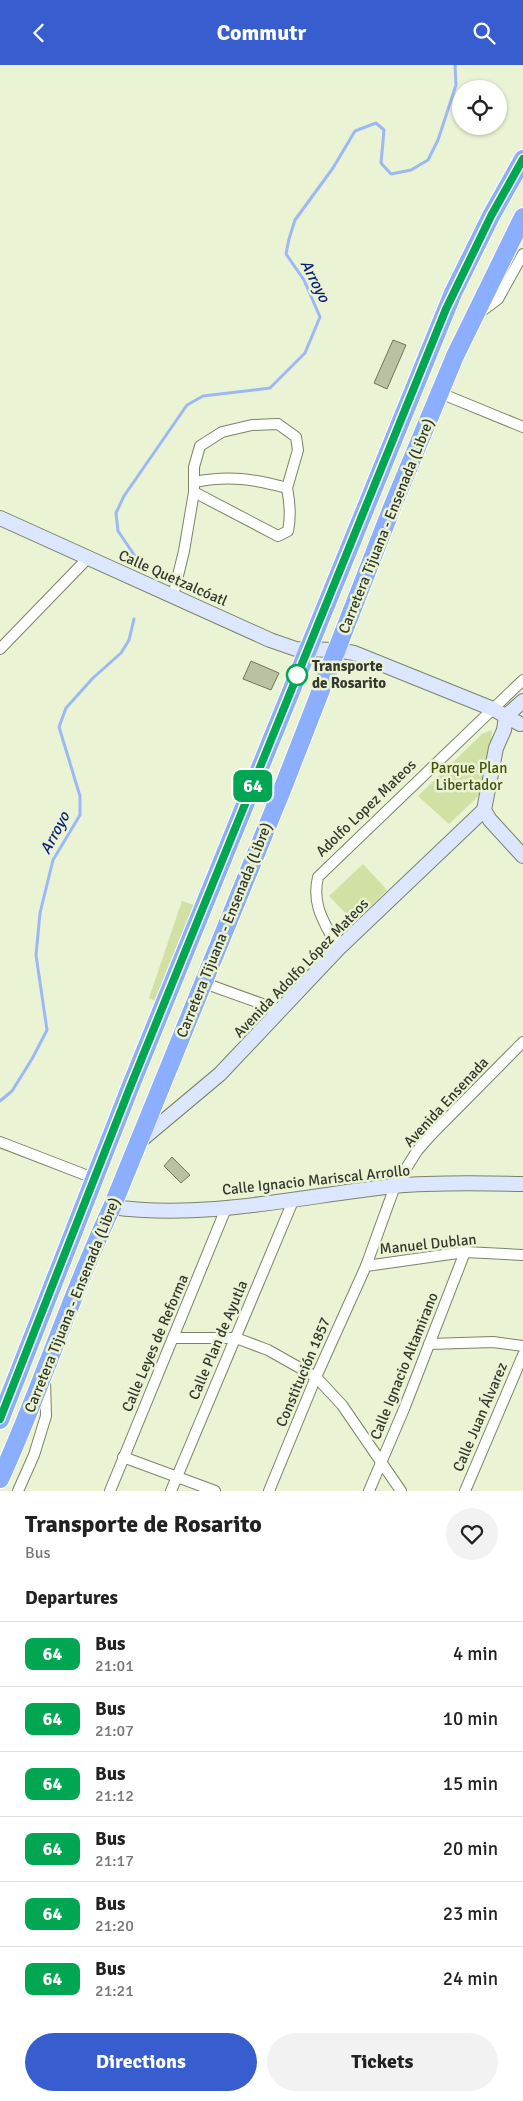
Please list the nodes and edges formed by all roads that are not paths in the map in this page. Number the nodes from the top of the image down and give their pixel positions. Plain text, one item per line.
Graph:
1 (523, 159) edge
2 (523, 217) edge
3 (523, 254) edge
4 (473, 317) junction
5 (440, 393) junction
6 (523, 427) edge
7 (194, 487) junction
8 (287, 488) junction
9 (0, 518) edge
10 (88, 558) junction
11 (173, 596) junction
12 (0, 649) edge
13 (307, 650) junction
14 (336, 650) junction
15 (523, 680) edge
16 (523, 701) edge
17 (493, 709) junction
18 (506, 723) junction
19 (522, 723) edge
20 (484, 810) junction
21 (523, 856) edge
22 (338, 949) junction
23 (204, 983) junction
24 (280, 1010) junction
25 (523, 1042) edge
26 (0, 1142) edge
27 (137, 1143) junction
28 (96, 1179) junction
29 (523, 1184) edge
30 (395, 1186) junction
31 (292, 1201) junction
32 (227, 1206) junction
33 (112, 1207) junction
34 (465, 1252) junction
35 (90, 1253) junction
36 (523, 1255) edge
37 (63, 1257) junction
38 (366, 1266) junction
39 (174, 1338) junction
40 (236, 1338) junction
41 (430, 1344) junction
42 (523, 1347) edge
43 (523, 1355) edge
44 (45, 1372) junction
45 (316, 1377) junction
46 (0, 1419) edge
47 (123, 1457) junction
48 (381, 1463) junction
49 (178, 1476) junction
50 (0, 1479) edge
51 (18, 1491) edge
52 (110, 1491) edge
53 (171, 1491) edge
54 (215, 1491) edge
55 (269, 1491) edge
56 (369, 1491) edge
57 (400, 1491) edge
58 (465, 1491) edge

1 - 13 highway, Carretera Tijuana - Ensenada (Libre)
2 - 4 highway, Carretera Tijuana - Ensenada (Libre)
3 - 4 street
4 - 5 highway, Carretera Tijuana - Ensenada (Libre)
5 - 6 street
5 - 14 highway, Carretera Tijuana - Ensenada (Libre)
7 - 8 street
7 - 8 street
7 - 8 street
7 - 11 street
9 - 10 street, Calle Quetzalcóatl
10 - 11 street, Calle Quetzalcóatl
10 - 12 street
11 - 13 street, Calle Quetzalcóatl
13 - 14 street, Calle Quetzalcóatl
13 - 28 highway, Carretera Tijuana - Ensenada (Libre)
14 - 17 street
14 - 23 highway, Carretera Tijuana - Ensenada (Libre)
15 - 17 street, Adolfo Lopez Mateos
16 - 18 street
17 - 18 street
17 - 22 street, Adolfo Lopez Mateos
18 - 19 street
18 - 20 street
20 - 21 street
20 - 22 street, Avenida Adolfo López Mateos
22 - 24 street, Avenida Adolfo López Mateos
23 - 24 street
23 - 27 highway, Carretera Tijuana - Ensenada (Libre)
24 - 27 street, Avenida Adolfo López Mateos
25 - 30 street, Avenida Ensenada
26 - 28 street
27 - 33 highway, Carretera Tijuana - Ensenada (Libre)
28 - 37 highway, Carretera Tijuana - Ensenada (Libre)
29 - 30 street, Calle Ignacio Mariscal Arrollo
30 - 31 street, Calle Ignacio Mariscal Arrollo
30 - 38 street, Avenida Ensenada
31 - 32 street, Calle Ignacio Mariscal Arrollo
31 - 40 street, Calle Plan de Ayutla
32 - 33 street, Calle Ignacio Mariscal Arrollo
32 - 39 street, Calle Leyes de Reforma
33 - 35 highway, Carretera Tijuana - Ensenada (Libre)
34 - 36 street, Manuel Dublan
34 - 38 street, Manuel Dublan
34 - 41 street, Calle Ignacio Altamirano
35 - 37 highway
35 - 44 highway, Carretera Tijuana - Ensenada (Libre)
37 - 46 highway, Carretera Tijuana - Ensenada (Libre)
38 - 45 street, Constitución 1857
39 - 40 street
39 - 47 street, Calle Leyes de Reforma
40 - 45 street
40 - 49 street, Calle Plan de Ayutla
41 - 42 street
41 - 48 street, Calle Ignacio Altamirano
43 - 58 street, Calle Juan Álvarez
44 - 50 highway, Carretera Tijuana - Ensenada (Libre)
44 - 51 street
45 - 48 street
45 - 55 street, Constitución 1857
47 - 49 street
47 - 52 street, Calle Leyes de Reforma
48 - 56 street, Calle Ignacio Altamirano
48 - 57 street
49 - 53 street, Calle Plan de Ayutla
49 - 54 street

